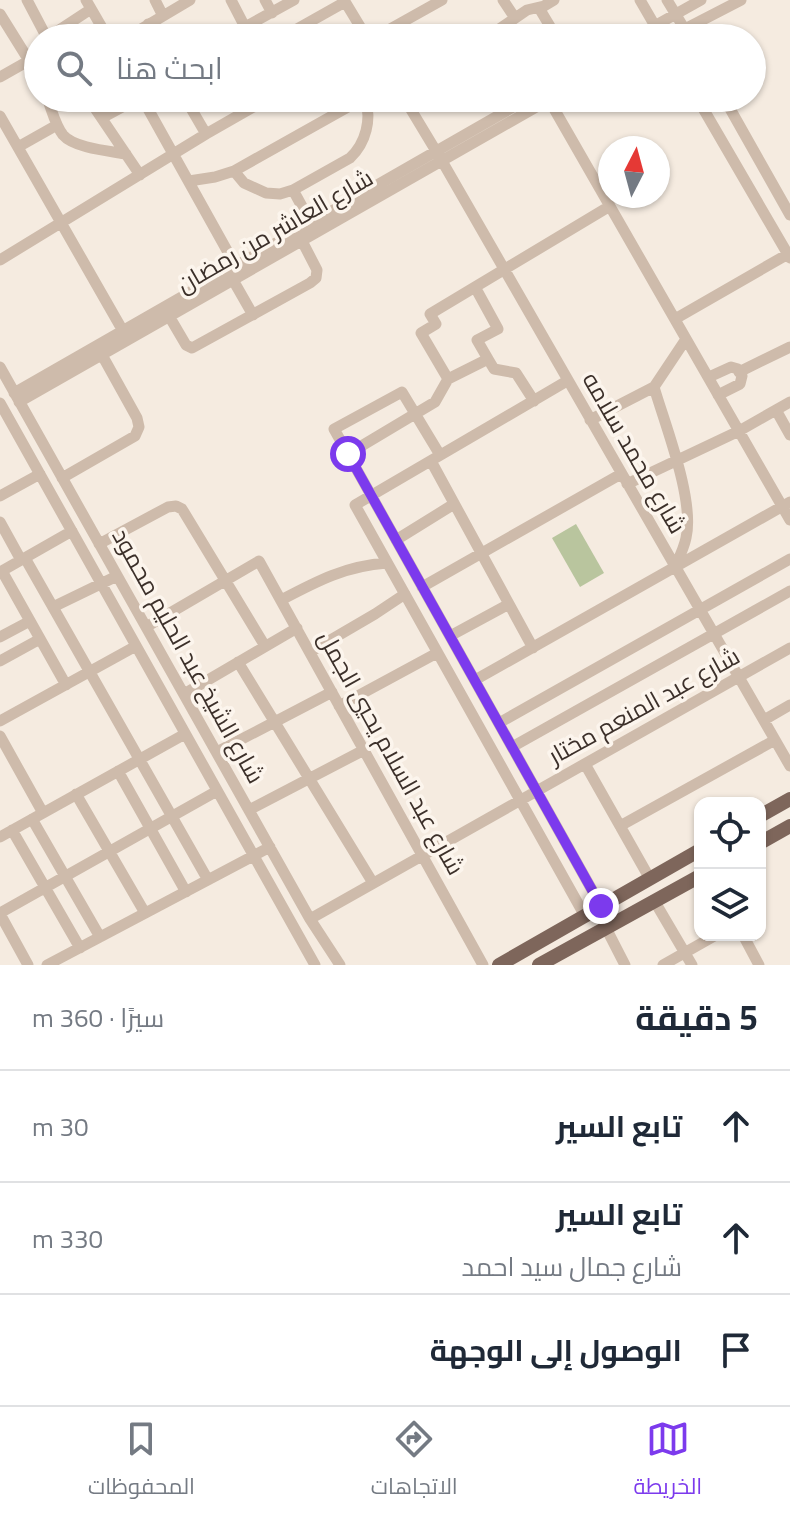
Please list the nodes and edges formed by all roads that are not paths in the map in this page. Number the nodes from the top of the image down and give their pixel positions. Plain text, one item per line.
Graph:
1 (27, 0) edge
2 (155, 0) edge
3 (190, 0) edge
4 (231, 0) edge
5 (265, 0) edge
6 (294, 0) edge
7 (442, 0) edge
8 (503, 0) edge
9 (554, 0) edge
10 (640, 0) edge
11 (667, 0) edge
12 (701, 0) edge
13 (741, 0) edge
14 (344, 1) edge
15 (89, 4) edge
16 (539, 8) junction
17 (272, 13) junction
18 (0, 14) edge
19 (676, 15) junction
20 (163, 16) junction
21 (515, 18) junction
22 (40, 24) edge
23 (64, 24) edge
24 (100, 24) edge
25 (148, 24) edge
26 (243, 24) edge
27 (251, 24) edge
28 (305, 24) edge
29 (358, 24) edge
30 (399, 24) edge
31 (506, 24) edge
32 (549, 24) edge
33 (653, 24) edge
34 (668, 24) edge
35 (682, 24) edge
36 (704, 24) edge
37 (24, 51) edge
38 (24, 63) edge
39 (0, 77) edge
40 (52, 112) edge
41 (98, 112) edge
42 (113, 112) edge
43 (148, 112) edge
44 (193, 112) edge
45 (242, 112) edge
46 (340, 112) edge
47 (367, 112) edge
48 (412, 112) edge
49 (499, 112) edge
50 (525, 112) edge
51 (558, 112) edge
52 (705, 112) edge
53 (732, 112) edge
54 (0, 116) edge
55 (102, 118) junction
56 (57, 125) junction
57 (206, 134) junction
58 (18, 147) junction
59 (126, 154) junction
60 (174, 155) junction
61 (439, 156) junction
62 (762, 164) junction
63 (234, 171) junction
64 (140, 175) junction
65 (743, 176) junction
66 (189, 181) junction
67 (598, 184) edge
68 (293, 190) junction
69 (607, 208) edge
70 (611, 208) edge
71 (790, 215) edge
72 (311, 223) junction
73 (61, 224) junction
74 (302, 241) junction
75 (789, 256) edge
76 (0, 260) edge
77 (504, 271) junction
78 (237, 274) junction
79 (475, 287) junction
80 (253, 315) junction
81 (169, 316) junction
82 (675, 319) junction
83 (123, 331) junction
84 (686, 339) junction
85 (790, 347) edge
86 (102, 355) junction
87 (488, 359) junction
88 (0, 367) edge
89 (739, 372) junction
90 (709, 377) junction
91 (448, 379) junction
92 (567, 381) junction
93 (654, 387) junction
94 (718, 395) junction
95 (17, 397) junction
96 (534, 401) junction
97 (790, 402) edge
98 (0, 403) edge
99 (776, 410) junction
100 (416, 414) junction
101 (4, 417) edge
102 (590, 420) junction
103 (739, 431) junction
104 (790, 435) edge
105 (348, 454) junction
106 (436, 458) junction
107 (676, 462) junction
108 (40, 474) junction
109 (62, 478) junction
110 (624, 479) junction
111 (0, 496) edge
112 (372, 496) junction
113 (454, 504) junction
114 (786, 504) edge
115 (790, 520) edge
116 (0, 522) edge
117 (72, 531) junction
118 (396, 540) junction
119 (99, 544) junction
120 (481, 553) junction
121 (23, 559) junction
122 (790, 559) edge
123 (387, 563) junction
124 (675, 567) junction
125 (1, 571) edge
126 (117, 576) junction
127 (226, 581) junction
128 (101, 583) junction
129 (422, 587) junction
130 (790, 591) edge
131 (405, 594) junction
132 (281, 600) junction
133 (509, 604) junction
134 (53, 607) junction
135 (700, 610) junction
136 (30, 621) junction
137 (146, 627) junction
138 (297, 628) junction
139 (714, 634) junction
140 (450, 636) junction
141 (0, 637) edge
142 (40, 639) junction
143 (136, 646) junction
144 (265, 646) junction
145 (533, 648) junction
146 (790, 648) edge
147 (310, 652) junction
148 (437, 653) junction
149 (0, 661) edge
150 (238, 662) junction
151 (90, 672) junction
152 (739, 677) junction
153 (475, 680) junction
154 (66, 685) junction
155 (332, 692) junction
156 (184, 694) junction
157 (790, 705) edge
158 (339, 706) junction
159 (764, 720) junction
160 (0, 721) edge
161 (274, 722) junction
162 (499, 723) junction
163 (185, 734) junction
164 (0, 736) edge
165 (781, 742) edge
166 (512, 747) junction
167 (364, 750) junction
168 (217, 752) junction
169 (140, 759) junction
170 (585, 764) junction
171 (790, 766) edge
172 (118, 771) junction
173 (309, 778) junction
174 (217, 791) junction
175 (537, 791) junction
176 (76, 794) junction
177 (790, 799) edge
178 (520, 801) junction
179 (249, 810) junction
180 (43, 813) junction
181 (766, 813) edge
182 (172, 816) junction
183 (32, 819) junction
184 (620, 826) junction
185 (790, 826) edge
186 (150, 829) junction
187 (12, 830) junction
188 (0, 837) edge
189 (766, 840) edge
190 (270, 847) junction
191 (109, 851) junction
192 (694, 853) edge
193 (422, 855) junction
194 (254, 856) junction
195 (65, 876) junction
196 (650, 879) junction
197 (694, 879) edge
198 (208, 880) junction
199 (373, 883) junction
200 (45, 888) junction
201 (186, 892) junction
202 (655, 902) junction
203 (601, 906) junction
204 (0, 913) edge
205 (145, 913) junction
206 (585, 916) junction
207 (310, 919) junction
208 (606, 928) junction
209 (100, 937) junction
210 (705, 941) edge
211 (746, 941) edge
212 (80, 948) junction
213 (684, 953) junction
214 (557, 961) edge
215 (25, 964) edge
216 (47, 965) edge
217 (315, 965) edge
218 (340, 965) edge
219 (483, 965) edge
220 (499, 965) edge
221 (539, 965) edge
222 (625, 965) edge
223 (663, 965) edge
224 (692, 965) edge
225 (759, 965) edge

1 - 22 street
2 - 20 street
3 - 20 street
4 - 26 street
5 - 17 street
6 - 17 street
7 - 30 street
8 - 21 street
9 - 16 street
10 - 33 street
11 - 19 street
12 - 19 street
13 - 36 street
14 - 28 street
14 - 29 street
15 - 23 street
15 - 24 street
16 - 21 street
16 - 32 street
17 - 27 street
18 - 37 street
19 - 34 street
19 - 35 street
20 - 25 street
21 - 31 street
38 - 39 street
40 - 56 street
41 - 55 street
42 - 55 street
43 - 60 street
44 - 57 street
45 - 57 street
46 - 63 street
47 - 68 street
48 - 61 street, شارع محمد سلامه
49 - 61 street, شارع العاشر من رمضان
50 - 61 street, شارع العاشر من رمضان
51 - 67 street
52 - 65 street
53 - 62 street
54 - 58 street
55 - 59 street
56 - 58 street
56 - 59 street
57 - 60 street
58 - 73 street
59 - 64 street
60 - 64 street
60 - 66 street
61 - 72 street, شارع العاشر من رمضان
61 - 74 street, شارع العاشر من رمضان
61 - 77 street, شارع محمد سلامه
62 - 65 street
62 - 71 street
63 - 66 street
63 - 68 street
64 - 73 street
65 - 75 street
66 - 78 street
68 - 72 street
69 - 77 street
70 - 82 street
72 - 78 street, شارع العاشر من رمضان
73 - 76 street
73 - 83 street
74 - 78 street, شارع العاشر من رمضان
74 - 80 street
75 - 82 street
77 - 79 street
77 - 92 street, شارع محمد سلامه
78 - 80 street
78 - 81 street, شارع العاشر من رمضان
78 - 83 street, شارع العاشر من رمضان
79 - 87 street
79 - 91 street
80 - 81 street
81 - 86 street, شارع العاشر من رمضان
82 - 84 street
83 - 95 street, شارع العاشر من رمضان
84 - 90 street
84 - 93 street
85 - 89 street
86 - 95 street, شارع العاشر من رمضان
86 - 109 street
87 - 91 street
87 - 96 street
88 - 95 street, شارع الشيخ عبد الحليم محمود
89 - 90 street
89 - 94 street
90 - 94 street
91 - 100 street
92 - 96 street
92 - 102 street, شارع محمد سلامه
93 - 102 street
93 - 107 street
94 - 103 street
95 - 109 street, شارع الشيخ عبد الحليم محمود
96 - 106 street
97 - 99 street
98 - 101 street, شارع الشيخ عبد الحليم محمود
99 - 103 street
99 - 104 street
100 - 105 street
100 - 105 street
100 - 106 street
101 - 108 street, شارع الشيخ عبد الحليم محمود
102 - 110 street, شارع محمد سلامه
103 - 107 street
103 - 114 street
105 - 112 street
106 - 112 street
106 - 113 street
107 - 110 street
107 - 124 street
108 - 111 street
108 - 117 street, شارع الشيخ عبد الحليم محمود
109 - 119 street, شارع الشيخ عبد الحليم محمود
110 - 120 street
110 - 124 street, شارع محمد سلامه
112 - 118 street
112 - 123 street
113 - 118 street
113 - 120 street
114 - 115 street
114 - 124 street
116 - 121 street
117 - 121 street
117 - 128 street, شارع الشيخ عبد الحليم محمود
118 - 129 street
119 - 126 street, شارع الشيخ عبد الحليم محمود
119 - 127 street
120 - 129 street
120 - 133 street
121 - 125 street
121 - 134 street
122 - 135 street
123 - 131 street
123 - 132 street
124 - 135 street, شارع محمد سلامه
124 - 145 street
125 - 136 street
126 - 128 street
126 - 137 street, شارع الشيخ عبد الحليم محمود
127 - 132 street, شارع عبد السلام يحيي الجمل
127 - 137 street
127 - 144 street
128 - 134 street
128 - 143 street, شارع الشيخ عبد الحليم محمود
129 - 140 street
130 - 139 street
131 - 147 street
131 - 148 street
132 - 138 street, شارع عبد السلام يحيي الجمل
133 - 140 street
133 - 145 street
134 - 151 street
135 - 139 street, شارع محمد سلامه
135 - 162 street
136 - 141 street
136 - 142 street
137 - 156 street, شارع الشيخ عبد الحليم محمود
138 - 144 street
138 - 147 street, شارع عبد السلام يحيي الجمل
139 - 152 street, شارع محمد سلامه
139 - 166 street
140 - 153 street
142 - 149 street
142 - 154 street
143 - 151 street
143 - 163 street, شارع الشيخ عبد الحليم محمود
144 - 150 street
145 - 153 street
146 - 152 street, شارع عبد المنعم مختار
147 - 155 street, شارع عبد السلام يحيي الجمل
148 - 158 street
148 - 178 street
150 - 156 street
150 - 161 street
151 - 154 street
151 - 169 street
152 - 159 street, شارع محمد سلامه
152 - 170 street, شارع عبد المنعم مختار
153 - 162 street
154 - 160 street
155 - 158 street, شارع عبد السلام يحيي الجمل
155 - 161 street
156 - 168 street, شارع الشيخ عبد الحليم محمود
157 - 159 street
158 - 167 street, شارع عبد السلام يحيي الجمل
159 - 165 street, شارع محمد سلامه
161 - 168 street
161 - 173 street
162 - 166 street
163 - 169 street
163 - 174 street, شارع الشيخ عبد الحليم محمود
164 - 180 street
165 - 171 street, شارع محمد سلامه
165 - 184 street
166 - 175 street
167 - 173 street
167 - 193 street, شارع عبد السلام يحيي الجمل
168 - 179 street, شارع الشيخ عبد الحليم محمود
169 - 172 street
169 - 182 street
170 - 175 street, شارع عبد المنعم مختار
170 - 184 street
172 - 176 street
172 - 186 street
173 - 179 street
173 - 199 street
174 - 182 street
174 - 194 street, شارع الشيخ عبد الحليم محمود
175 - 178 street, شارع عبد المنعم مختار
175 - 203 street
176 - 180 street
176 - 191 street
177 - 181 main road
178 - 193 street, شارع عبد المنعم مختار
178 - 206 street
179 - 190 street, شارع الشيخ عبد الحليم محمود
180 - 183 street
182 - 186 street
182 - 198 street
183 - 187 street
183 - 195 street
184 - 196 street
185 - 189 main road
186 - 191 street
186 - 201 street
187 - 188 street
187 - 200 street
190 - 194 street
190 - 207 street, شارع الشيخ عبد الحليم محمود
191 - 195 street
191 - 205 street
192 - 196 main road
193 - 199 street, شارع عبد المنعم مختار
193 - 219 street, شارع عبد السلام يحيي الجمل
194 - 198 street
194 - 217 street, شارع الشيخ عبد الحليم محمود
195 - 200 street
195 - 209 street
196 - 203 main road
197 - 202 main road
198 - 201 street
199 - 207 street, شارع عبد المنعم مختار
200 - 204 street
200 - 212 street
201 - 205 street
202 - 208 main road
202 - 213 street
203 - 206 main road
204 - 215 street
205 - 209 street
206 - 220 main road
207 - 218 street, شارع الشيخ عبد الحليم محمود
208 - 214 main road
208 - 222 street
209 - 212 street
210 - 213 street
211 - 225 street
212 - 216 street
213 - 223 street
213 - 224 street
214 - 221 main road

